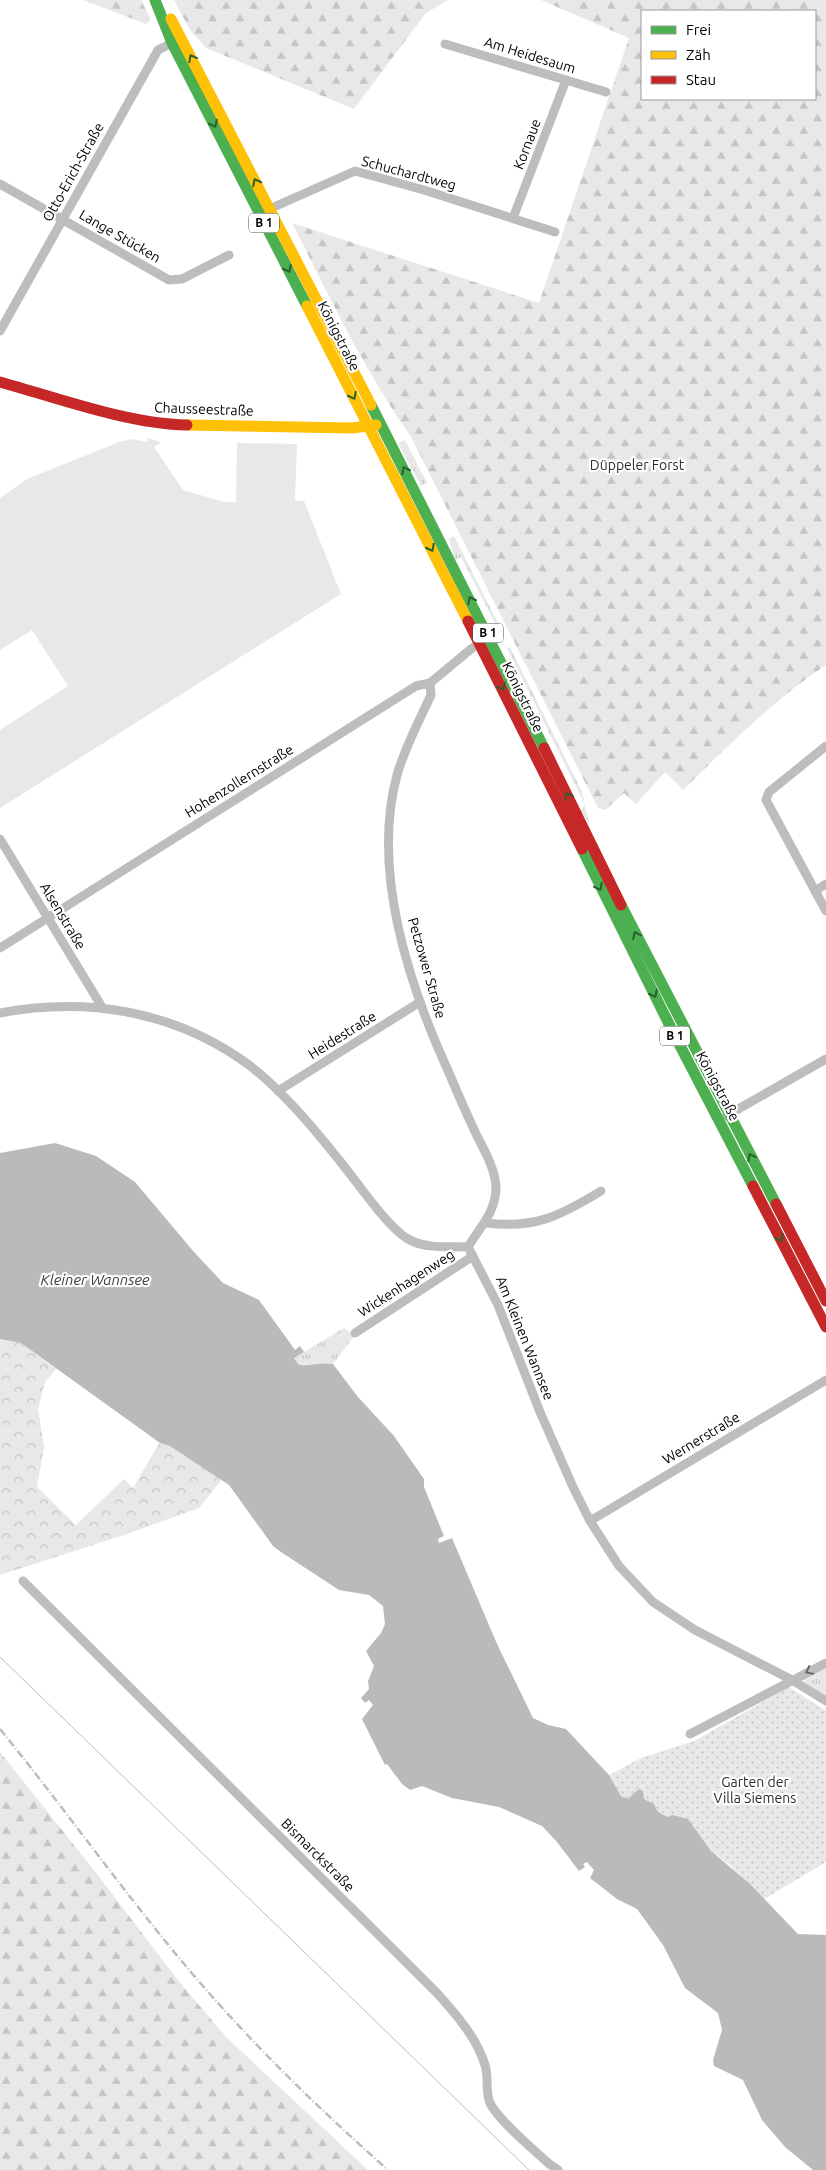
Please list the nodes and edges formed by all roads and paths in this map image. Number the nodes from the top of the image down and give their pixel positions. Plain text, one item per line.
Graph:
1 (155, 0) edge
2 (159, 0) edge
3 (177, 40) junction
4 (445, 44) dead end
5 (566, 80) junction
6 (606, 92) dead end
7 (0, 184) edge
8 (265, 211) junction
9 (513, 218) junction
10 (63, 219) junction
11 (555, 232) dead end
12 (229, 255) dead end
13 (0, 331) edge
14 (0, 382) edge
15 (381, 423) junction
16 (369, 427) junction
17 (485, 641) junction
18 (430, 683) junction
19 (826, 746) edge
20 (0, 839) edge
21 (826, 884) edge
22 (815, 891) junction
23 (826, 910) edge
24 (48, 918) junction
25 (0, 948) edge
26 (420, 1002) junction
27 (102, 1007) junction
28 (0, 1013) edge
29 (826, 1059) edge
30 (278, 1091) junction
31 (724, 1117) junction
32 (601, 1191) dead end
33 (486, 1223) junction
34 (468, 1247) junction
35 (473, 1256) junction
36 (823, 1288) edge
37 (810, 1296) junction
38 (826, 1301) edge
39 (826, 1327) edge
40 (355, 1333) dead end
41 (826, 1380) edge
42 (590, 1521) junction
43 (23, 1581) dead end
44 (826, 1663) edge
45 (792, 1680) junction
46 (826, 1701) edge
47 (690, 1734) dead end
48 (558, 2170) edge

1 - 3 main road, Königstraße / B 1
2 - 3 main road, Königstraße / B 1
3 - 8 main road, Königstraße / B 1
3 - 10 street, Otto-Erich-Straße
4 - 5 street, Am Heidesaum
5 - 6 street, Am Heidesaum
5 - 9 street, Kornaue
7 - 10 street, Lange Stücken
8 - 9 street, Schuchardtweg
8 - 15 main road, Königstraße / B 1
8 -> 16 main road, Königstraße / B 1
9 - 11 street, Schuchardtweg
10 - 12 street, Lange Stücken
10 - 13 street, Otto-Erich-Straße
14 - 16 main road, Chausseestraße
15 - 16 main road, Chausseestraße
17 -> 15 main road, Königstraße / B 1
16 -> 17 main road, Königstraße / B 1
17 - 18 street, Hohenzollernstraße
17 - 31 main road, Königstraße / B 1
18 - 24 street, Hohenzollernstraße
18 - 26 street, Petzower Straße
19 - 22 street
20 - 24 street, Alsenstraße
21 - 22 street
22 - 23 street
24 - 25 street, Hohenzollernstraße
24 - 27 street, Alsenstraße
26 - 30 street, Heidestraße
26 - 33 street, Petzower Straße
27 - 28 street
27 - 30 street
29 - 31 street
30 - 34 street
36 -> 31 main road, Königstraße / B 1
31 -> 37 main road, Königstraße / B 1
32 - 33 street
33 - 34 street, Petzower Straße
34 - 35 street, Am Kleinen Wannsee
35 - 40 street, Wickenhagenweg
35 - 42 street, Am Kleinen Wannsee
36 - 37 street
36 - 38 main road, Königstraße / B 1
37 - 39 main road, Königstraße / B 1
41 - 42 street, Wernerstraße
42 - 45 street, Am Kleinen Wannsee
43 - 48 street, Bismarckstraße
44 -> 45 street
45 - 46 street, Am Kleinen Wannsee
45 - 47 street

